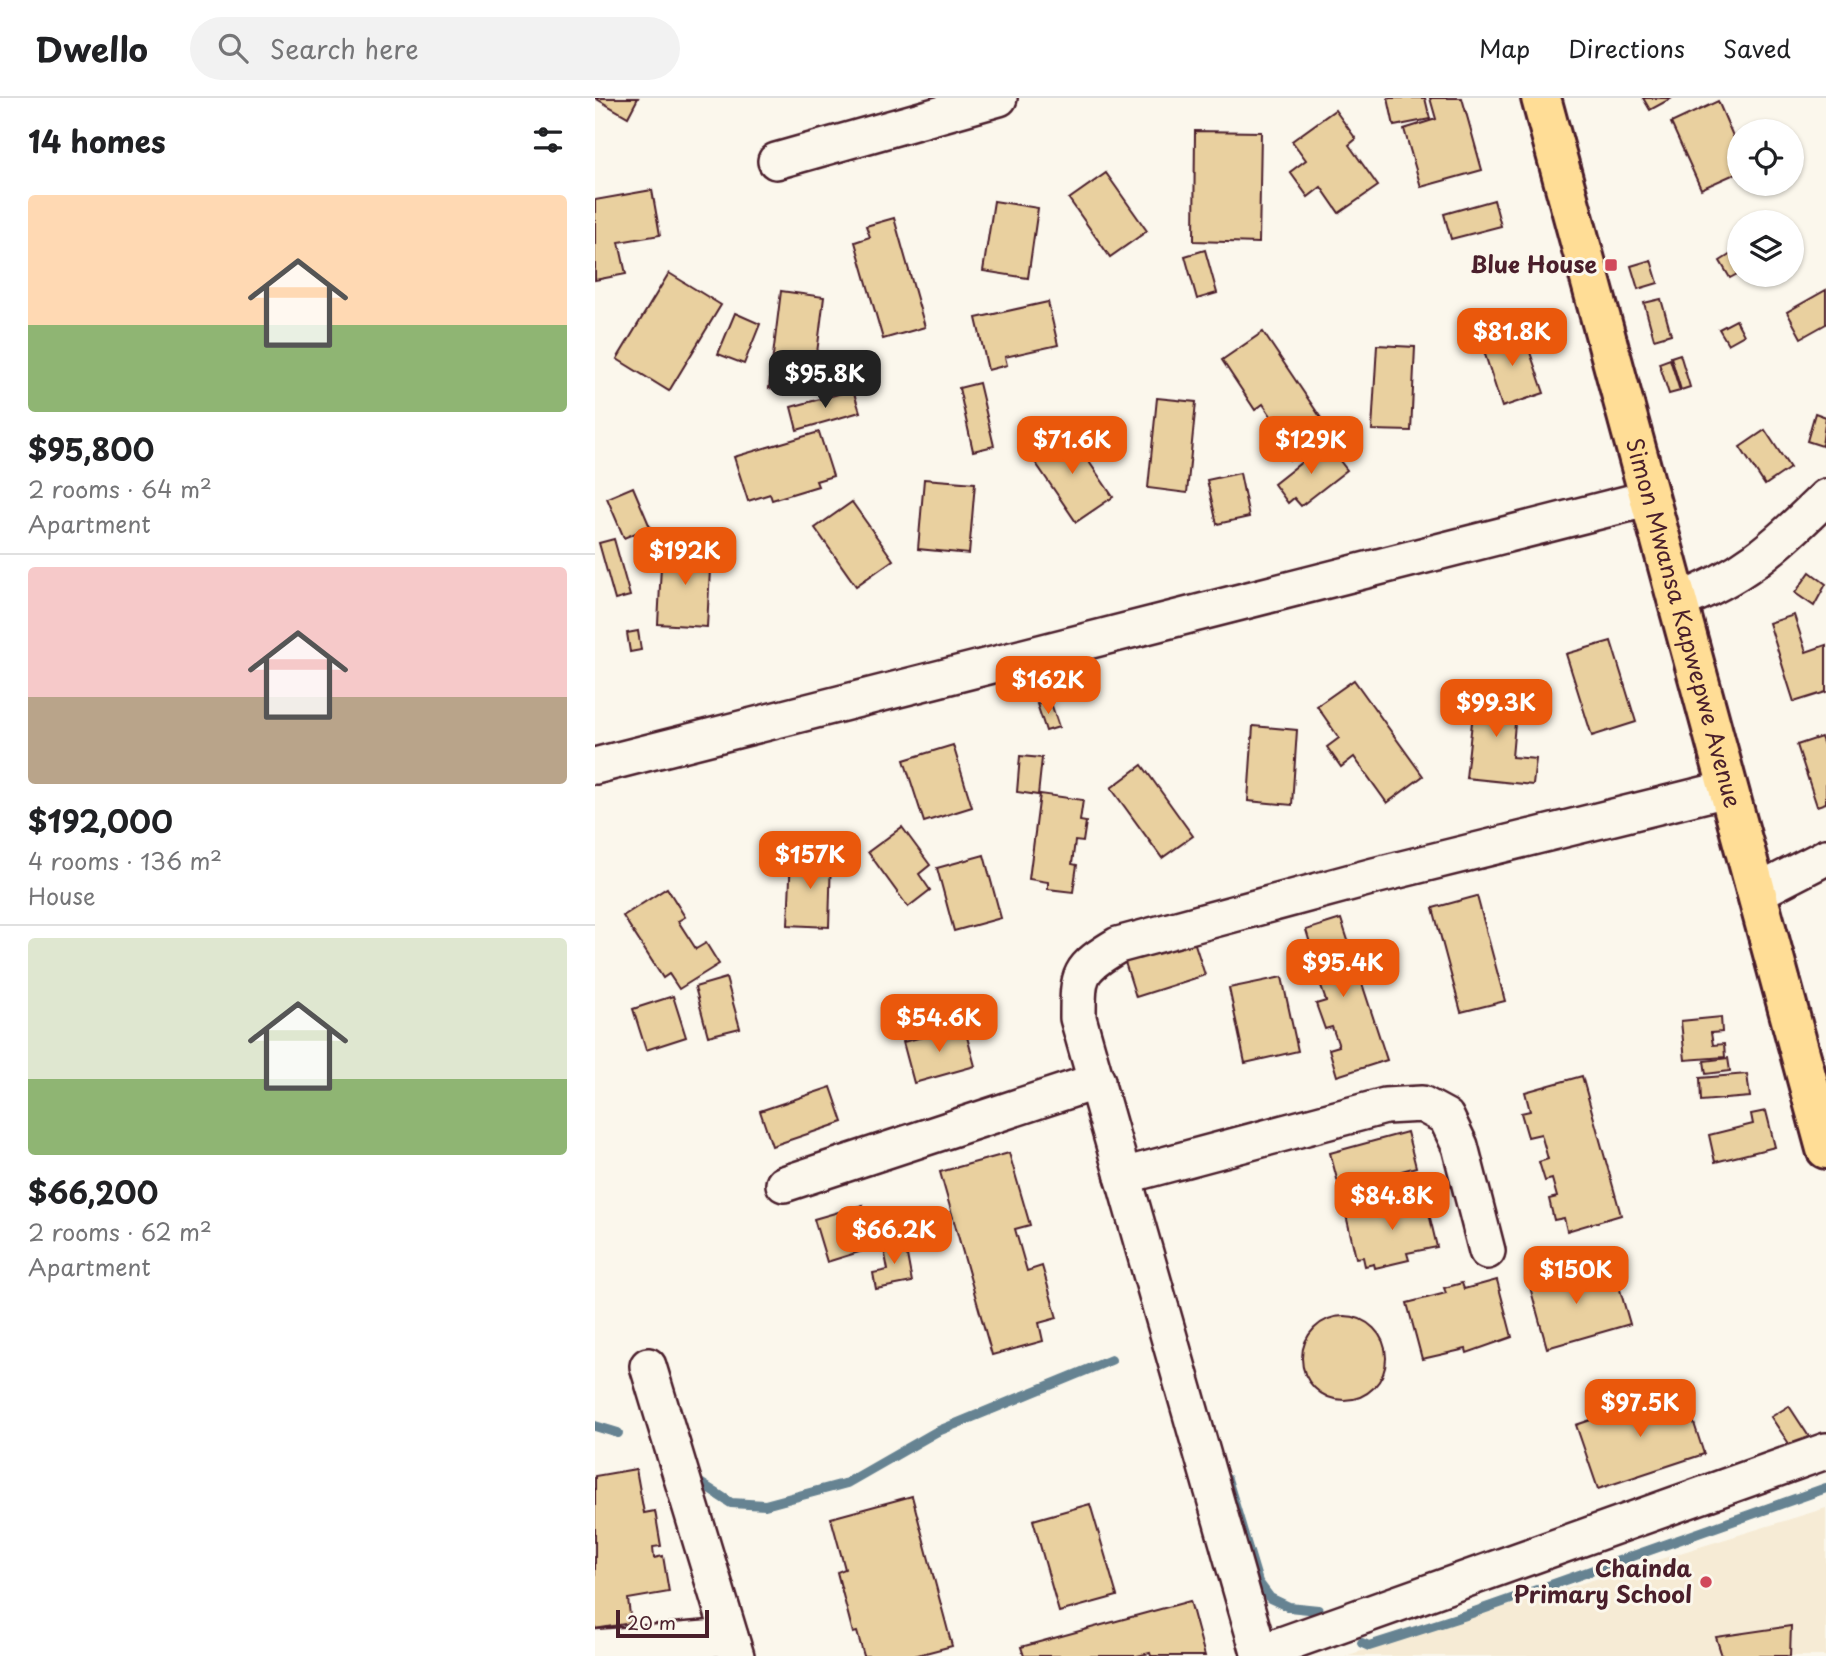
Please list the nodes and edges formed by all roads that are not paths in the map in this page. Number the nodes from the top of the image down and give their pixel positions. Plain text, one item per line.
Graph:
1 (999, 98) edge
2 (1541, 98) edge
3 (776, 161) dead end
4 (1826, 497) edge
5 (1650, 498) junction
6 (1676, 602) junction
7 (595, 766) edge
8 (1727, 789) junction
9 (1826, 857) edge
10 (1756, 893) junction
11 (1097, 1081) junction
12 (1826, 1149) edge
13 (1123, 1176) junction
14 (784, 1184) dead end
15 (1486, 1251) dead end
16 (648, 1366) dead end
17 (1826, 1451) edge
18 (733, 1647) edge
19 (595, 1648) edge
20 (1259, 1654) edge

1 - 3 street
2 - 5 main road, Simon Mwansa Kapwepwe Avenue
4 - 6 street
5 - 6 main road, Simon Mwansa Kapwepwe Avenue
5 - 7 street
6 - 8 main road, Simon Mwansa Kapwepwe Avenue
8 - 10 main road, Simon Mwansa Kapwepwe Avenue
8 - 11 street
9 - 10 street
10 - 12 main road, Simon Mwansa Kapwepwe Avenue
11 - 13 street
11 - 14 street
13 - 15 street
13 - 20 street
16 - 18 street
17 - 20 street
18 - 19 street

